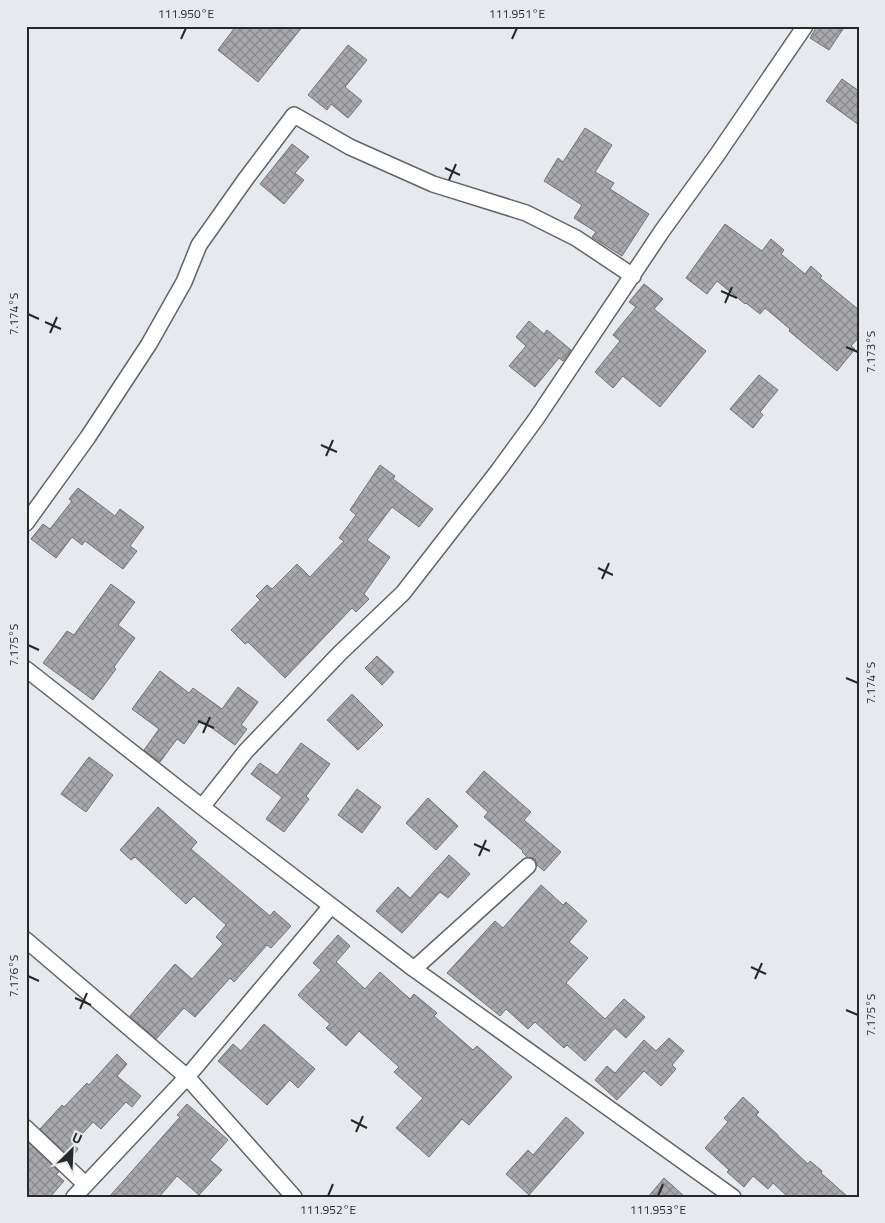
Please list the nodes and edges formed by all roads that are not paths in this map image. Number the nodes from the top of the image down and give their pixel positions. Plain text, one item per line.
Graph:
1 (805, 26) edge
2 (633, 276) junction
3 (26, 523) edge
4 (26, 669) edge
5 (202, 807) junction
6 (528, 866) dead end
7 (331, 906) junction
8 (26, 940) edge
9 (414, 969) junction
10 (187, 1077) junction
11 (26, 1128) edge
12 (85, 1184) junction
13 (74, 1197) edge
14 (294, 1197) edge
15 (733, 1197) edge

1 - 2 street
2 - 3 street
2 - 5 street
4 - 5 street
5 - 7 street
6 - 9 street
7 - 9 street
7 - 10 street
8 - 10 street
9 - 15 street
10 - 12 street
10 - 14 street
11 - 12 street
12 - 13 street

